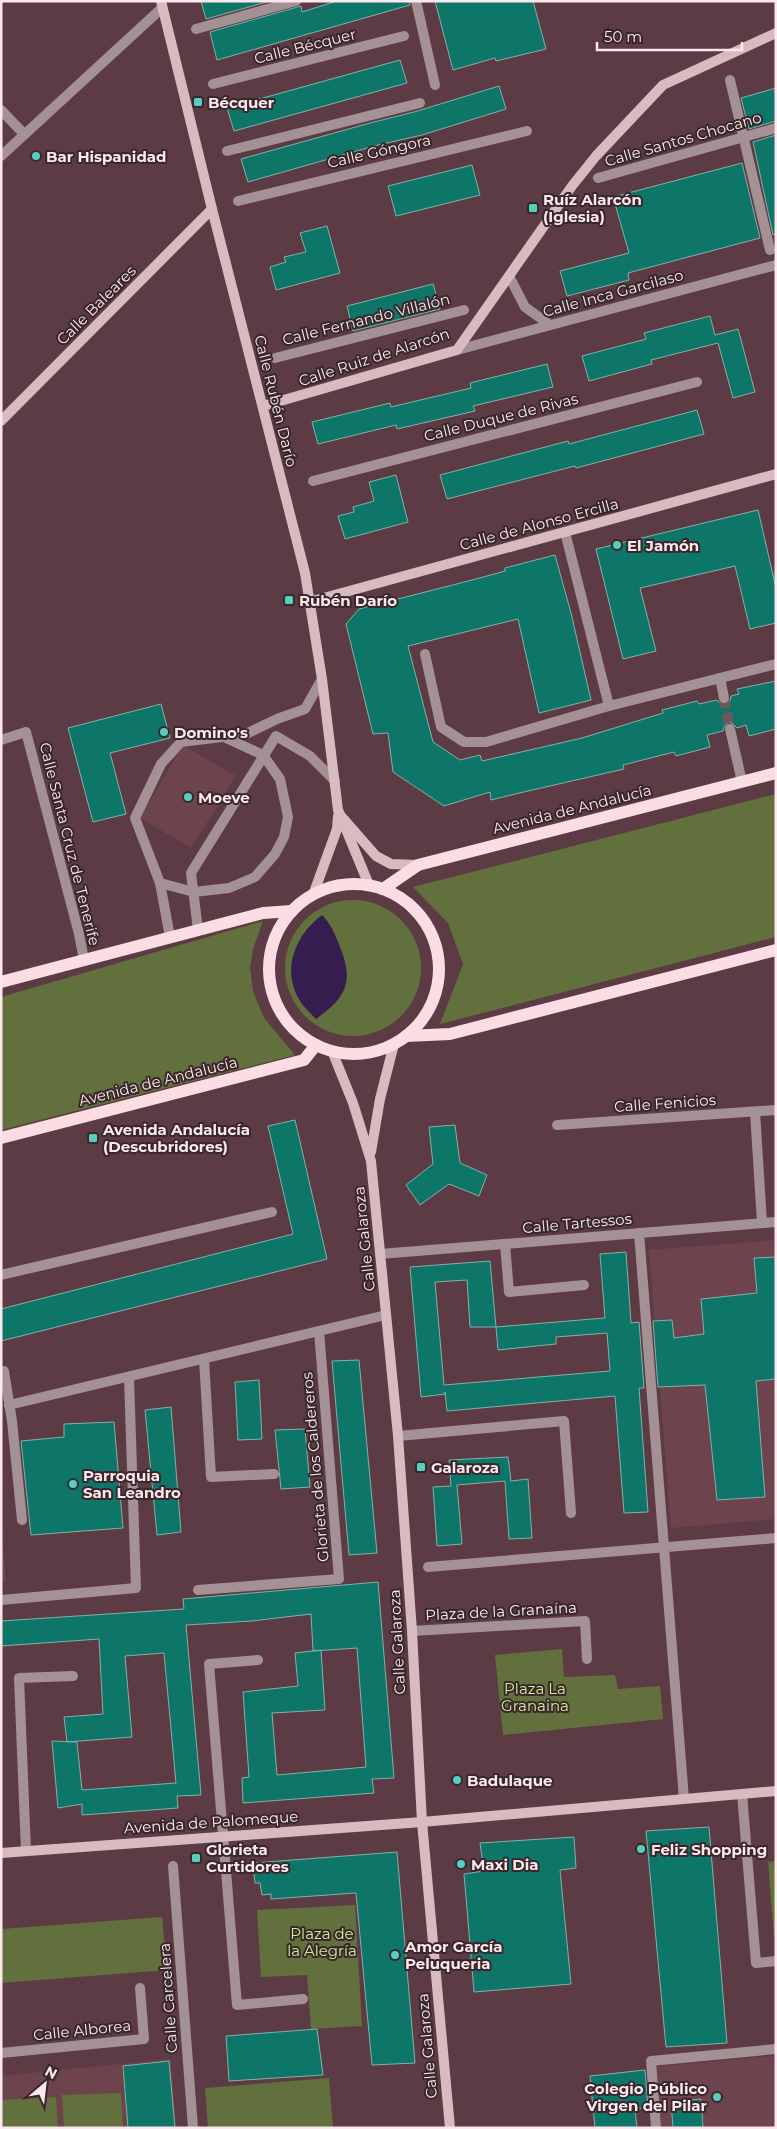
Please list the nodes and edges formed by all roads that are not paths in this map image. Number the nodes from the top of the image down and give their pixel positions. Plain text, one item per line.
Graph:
1 (296, 1) edge
2 (416, 1) edge
3 (162, 5) edge
4 (196, 29) dead end
5 (776, 33) edge
6 (404, 36) dead end
7 (730, 80) dead end
8 (213, 84) dead end
9 (435, 85) dead end
10 (420, 103) dead end
11 (1, 110) edge
12 (776, 128) edge
13 (528, 131) dead end
14 (24, 134) junction
15 (743, 137) junction
16 (227, 151) dead end
17 (1, 156) edge
18 (598, 178) dead end
19 (238, 201) dead end
20 (212, 209) junction
21 (770, 250) dead end
22 (776, 265) edge
23 (509, 276) junction
24 (464, 310) dead end
25 (550, 325) junction
26 (458, 350) junction
27 (275, 358) dead end
28 (697, 382) dead end
29 (263, 406) junction
30 (1, 421) edge
31 (775, 476) edge
32 (313, 481) dead end
33 (565, 532) junction
34 (309, 602) junction
35 (425, 654) dead end
36 (776, 664) edge
37 (720, 678) junction
38 (322, 679) junction
39 (724, 698) tunnel mouth
40 (609, 706) junction
41 (730, 729) tunnel mouth
42 (226, 738) junction
43 (1, 740) edge
44 (263, 755) junction
45 (776, 773) edge
46 (335, 780) junction
47 (742, 782) junction
48 (339, 813) junction
49 (418, 865) junction
50 (160, 883) junction
51 (369, 885) junction
52 (383, 889) junction
53 (194, 892) junction
54 (313, 895) junction
55 (292, 911) junction
56 (198, 930) junction
57 (170, 937) junction
58 (776, 950) edge
59 (84, 960) junction
60 (1, 982) edge
61 (406, 1036) junction
62 (394, 1044) junction
63 (316, 1045) junction
64 (332, 1051) junction
65 (776, 1110) edge
66 (755, 1112) junction
67 (557, 1125) dead end
68 (1, 1138) edge
69 (371, 1155) junction
70 (272, 1212) dead end
71 (776, 1222) edge
72 (762, 1223) junction
73 (638, 1233) junction
74 (505, 1244) junction
75 (380, 1254) junction
76 (1, 1275) edge
77 (584, 1285) dead end
78 (386, 1315) junction
79 (319, 1331) junction
80 (204, 1359) junction
81 (4, 1371) dead end
82 (129, 1378) junction
83 (9, 1405) junction
84 (398, 1436) junction
85 (274, 1474) dead end
86 (571, 1513) dead end
87 (22, 1520) dead end
88 (776, 1538) edge
89 (662, 1548) junction
90 (428, 1567) dead end
91 (198, 1590) dead end
92 (1, 1600) edge
93 (412, 1631) junction
94 (587, 1659) dead end
95 (258, 1660) dead end
96 (73, 1676) dead end
97 (776, 1791) edge
98 (742, 1794) junction
99 (684, 1799) junction
100 (422, 1822) junction
101 (223, 1836) junction
102 (26, 1851) junction
103 (1, 1853) edge
104 (173, 1866) dead end
105 (776, 1961) edge
106 (140, 1988) dead end
107 (303, 1999) dead end
108 (776, 2048) edge
109 (1, 2054) edge
110 (193, 2128) edge
111 (450, 2128) edge
112 (656, 2128) edge

1 - 4 street
2 - 9 street
3 - 14 street
3 - 20 street, Calle Rubén Darío
5 - 23 street, Calle Ruiz de Alarcón
6 - 8 street, Calle Bécquer
7 - 15 street
10 - 16 street
11 - 14 street
12 - 15 street, Calle Santos Chocano
13 - 19 street, Calle Góngora
14 - 17 street
15 - 18 street, Calle Santos Chocano
15 - 21 street
20 - 29 street, Calle Rubén Darío
20 - 30 street, Calle Baleares
22 - 25 street, Calle Inca Garcilaso
23 - 25 street
23 - 26 street, Calle Ruiz de Alarcón
24 - 27 street, Calle Fernando Villalón
25 - 26 street, Calle Inca Garcilaso
26 - 29 street, Calle Ruiz de Alarcón
28 - 32 street, Calle Duque de Rivas
29 - 34 street, Calle Rubén Darío
31 - 33 street, Calle de Alonso Ercilla
33 - 34 street, Calle de Alonso Ercilla
33 - 40 street
34 - 38 street, Calle Rubén Darío
35 - 40 street
36 - 37 street
37 - 39 street
37 - 40 street
38 - 42 street
38 - 46 street, Calle Rubén Darío
41 - 47 street
42 - 44 street
42 - 50 street
43 - 59 street, Calle Santa Cruz de Tenerife
44 - 46 street
44 - 53 street
44 - 53 street
45 - 47 main road, Avenida de Andalucía
46 - 48 street, Calle Rubén Darío
47 - 49 main road, Avenida de Andalucía
48 - 49 street
48 - 51 street, Calle Rubén Darío
48 - 54 street, Calle Rubén Darío
49 - 52 main road, Avenida de Andalucía
50 - 53 street
50 - 57 street
51 - 52 main road
51 - 54 main road
52 - 61 main road
53 - 56 street
54 - 55 main road
55 - 56 main road
55 - 63 main road
56 - 57 main road
57 - 59 main road
58 - 61 main road
59 - 60 main road
61 - 62 main road
62 - 64 main road
62 - 69 street, Calle Galaroza
63 - 64 main road
63 - 68 main road, Avenida de Andalucía
64 - 69 street, Calle Galaroza
65 - 66 street, Calle Fenicios
66 - 67 street, Calle Fenicios
66 - 72 street
69 - 75 street, Calle Galaroza
70 - 76 street
71 - 72 street, Calle Tartessos
72 - 73 street, Calle Tartessos
73 - 74 street, Calle Tartessos
73 - 89 street
74 - 75 street, Calle Tartessos
74 - 77 street
75 - 78 street, Calle Galaroza
78 - 79 street
78 - 84 street, Calle Galaroza
79 - 80 street
79 - 91 street, Glorieta de los Caldereros
80 - 82 street
80 - 85 street
81 - 83 street
82 - 83 street
82 - 92 street
83 - 87 street
84 - 86 street
84 - 93 street, Calle Galaroza
88 - 89 street
89 - 90 street
89 - 99 street
93 - 94 street, Plaza de la Granaína
93 - 100 street, Calle Galaroza
95 - 101 street
96 - 102 street
97 - 98 street, Avenida de Palomeque
98 - 99 street, Avenida de Palomeque
98 - 105 street
99 - 100 street, Avenida de Palomeque
100 - 101 street, Avenida de Palomeque
100 - 111 street, Calle Galaroza
101 - 102 street, Avenida de Palomeque
101 - 107 street
102 - 103 street, Avenida de Palomeque
104 - 110 street, Calle Carcelera
106 - 109 street, Calle Alborea
108 - 112 street

